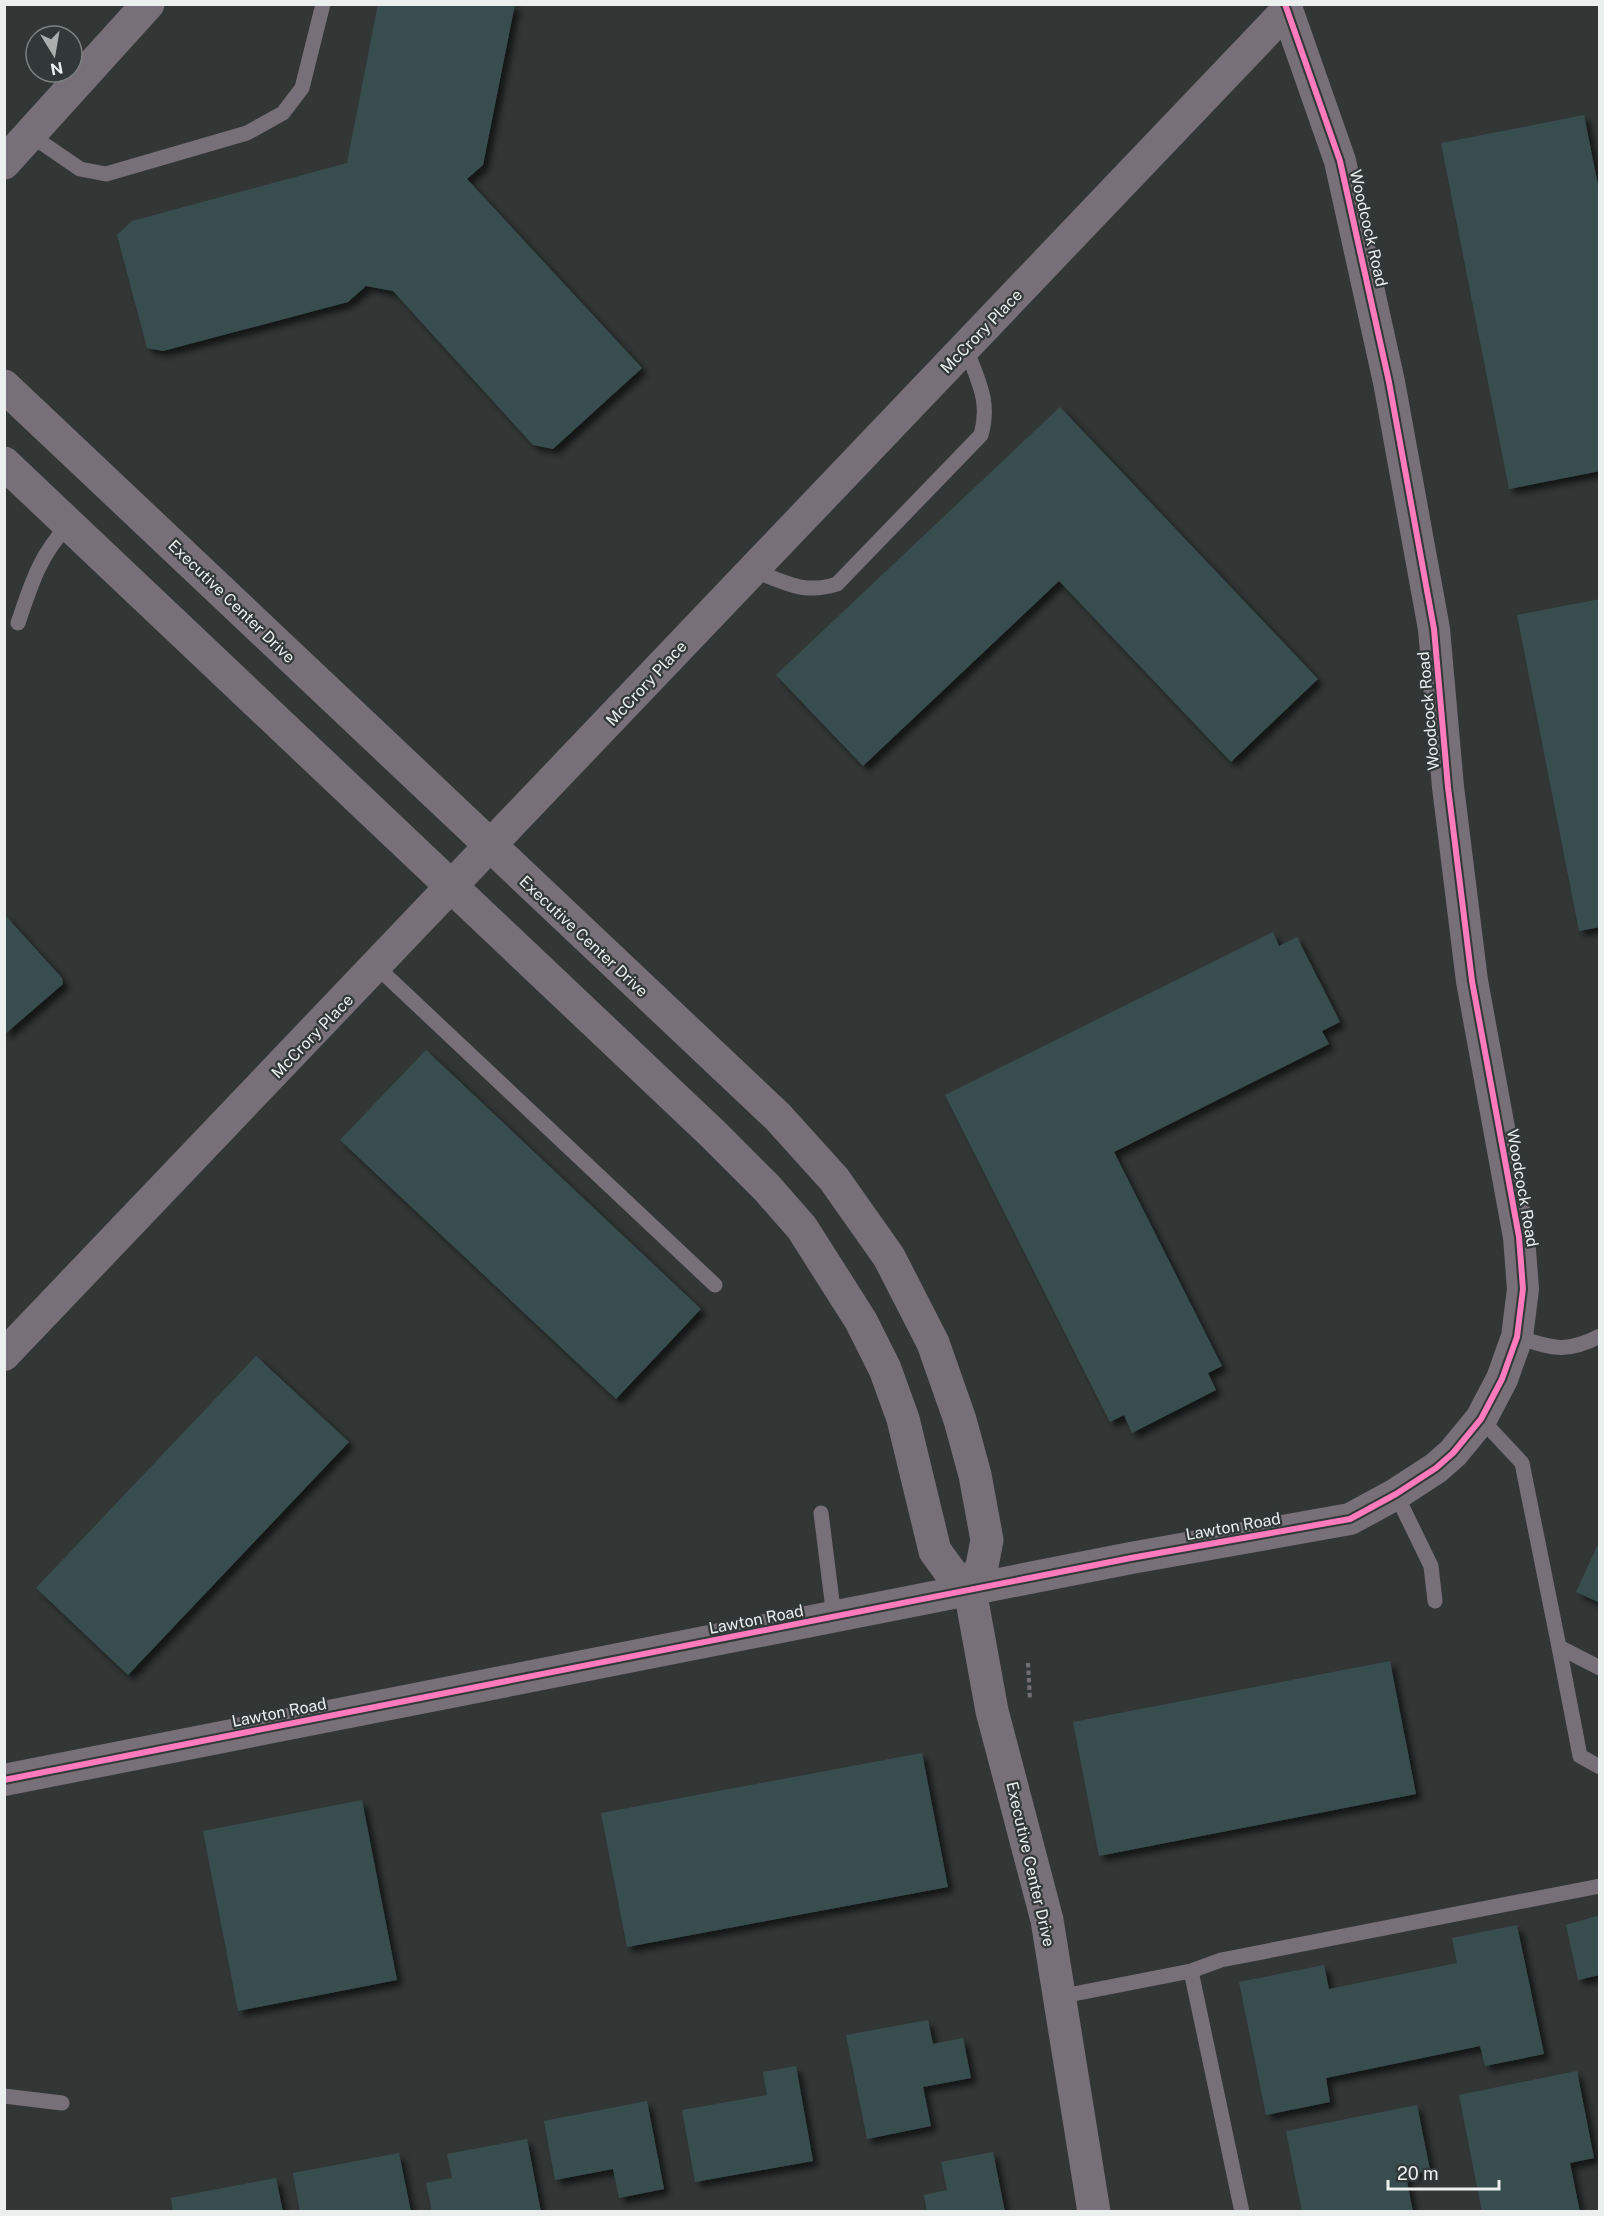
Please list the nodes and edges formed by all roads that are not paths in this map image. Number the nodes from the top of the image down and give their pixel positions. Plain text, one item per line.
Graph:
1 (148, 4) edge
2 (323, 4) edge
3 (1286, 7) edge
4 (29, 134) junction
5 (4, 163) edge
6 (965, 346) junction
7 (4, 386) edge
8 (4, 463) edge
9 (68, 525) junction
10 (753, 570) junction
11 (18, 623) dead end
12 (490, 848) junction
13 (453, 887) junction
14 (377, 968) junction
15 (715, 1285) dead end
16 (1516, 1336) junction
17 (1599, 1336) edge
18 (4, 1355) edge
19 (1481, 1419) junction
20 (1396, 1494) junction
21 (821, 1513) dead end
22 (970, 1590) junction
23 (1435, 1601) dead end
24 (834, 1617) junction
25 (1558, 1647) junction
26 (1599, 1668) edge
27 (1599, 1767) edge
28 (4, 1780) edge
29 (1599, 1886) edge
30 (1191, 1971) junction
31 (1058, 1997) junction
32 (4, 2096) edge
33 (62, 2103) dead end
34 (1094, 2211) edge
35 (1242, 2211) edge

1 - 4 street
2 - 4 lane
3 - 6 street, McCrory Place
3 - 16 street, Woodcock Road
4 - 5 street
6 - 10 street, McCrory Place
6 - 10 lane
7 - 12 street, Executive Center Drive
8 - 9 street
9 - 11 lane
9 - 13 street
10 - 12 street, McCrory Place
12 - 13 street, McCrory Place
12 - 22 street, Executive Center Drive
13 - 14 street, McCrory Place
13 - 22 street
14 - 15 lane
14 - 18 street, McCrory Place
16 - 17 lane
16 - 19 street, Woodcock Road
19 - 20 street, Lawton Road
19 - 25 lane
20 - 22 street, Lawton Road
20 - 23 lane
21 - 24 lane
22 - 24 street, Lawton Road
22 - 31 street, Executive Center Drive
24 - 28 street, Lawton Road
25 - 26 lane
25 - 27 lane
29 - 30 lane
30 - 31 lane
30 - 35 lane
31 - 34 street, Executive Center Drive
32 - 33 lane

